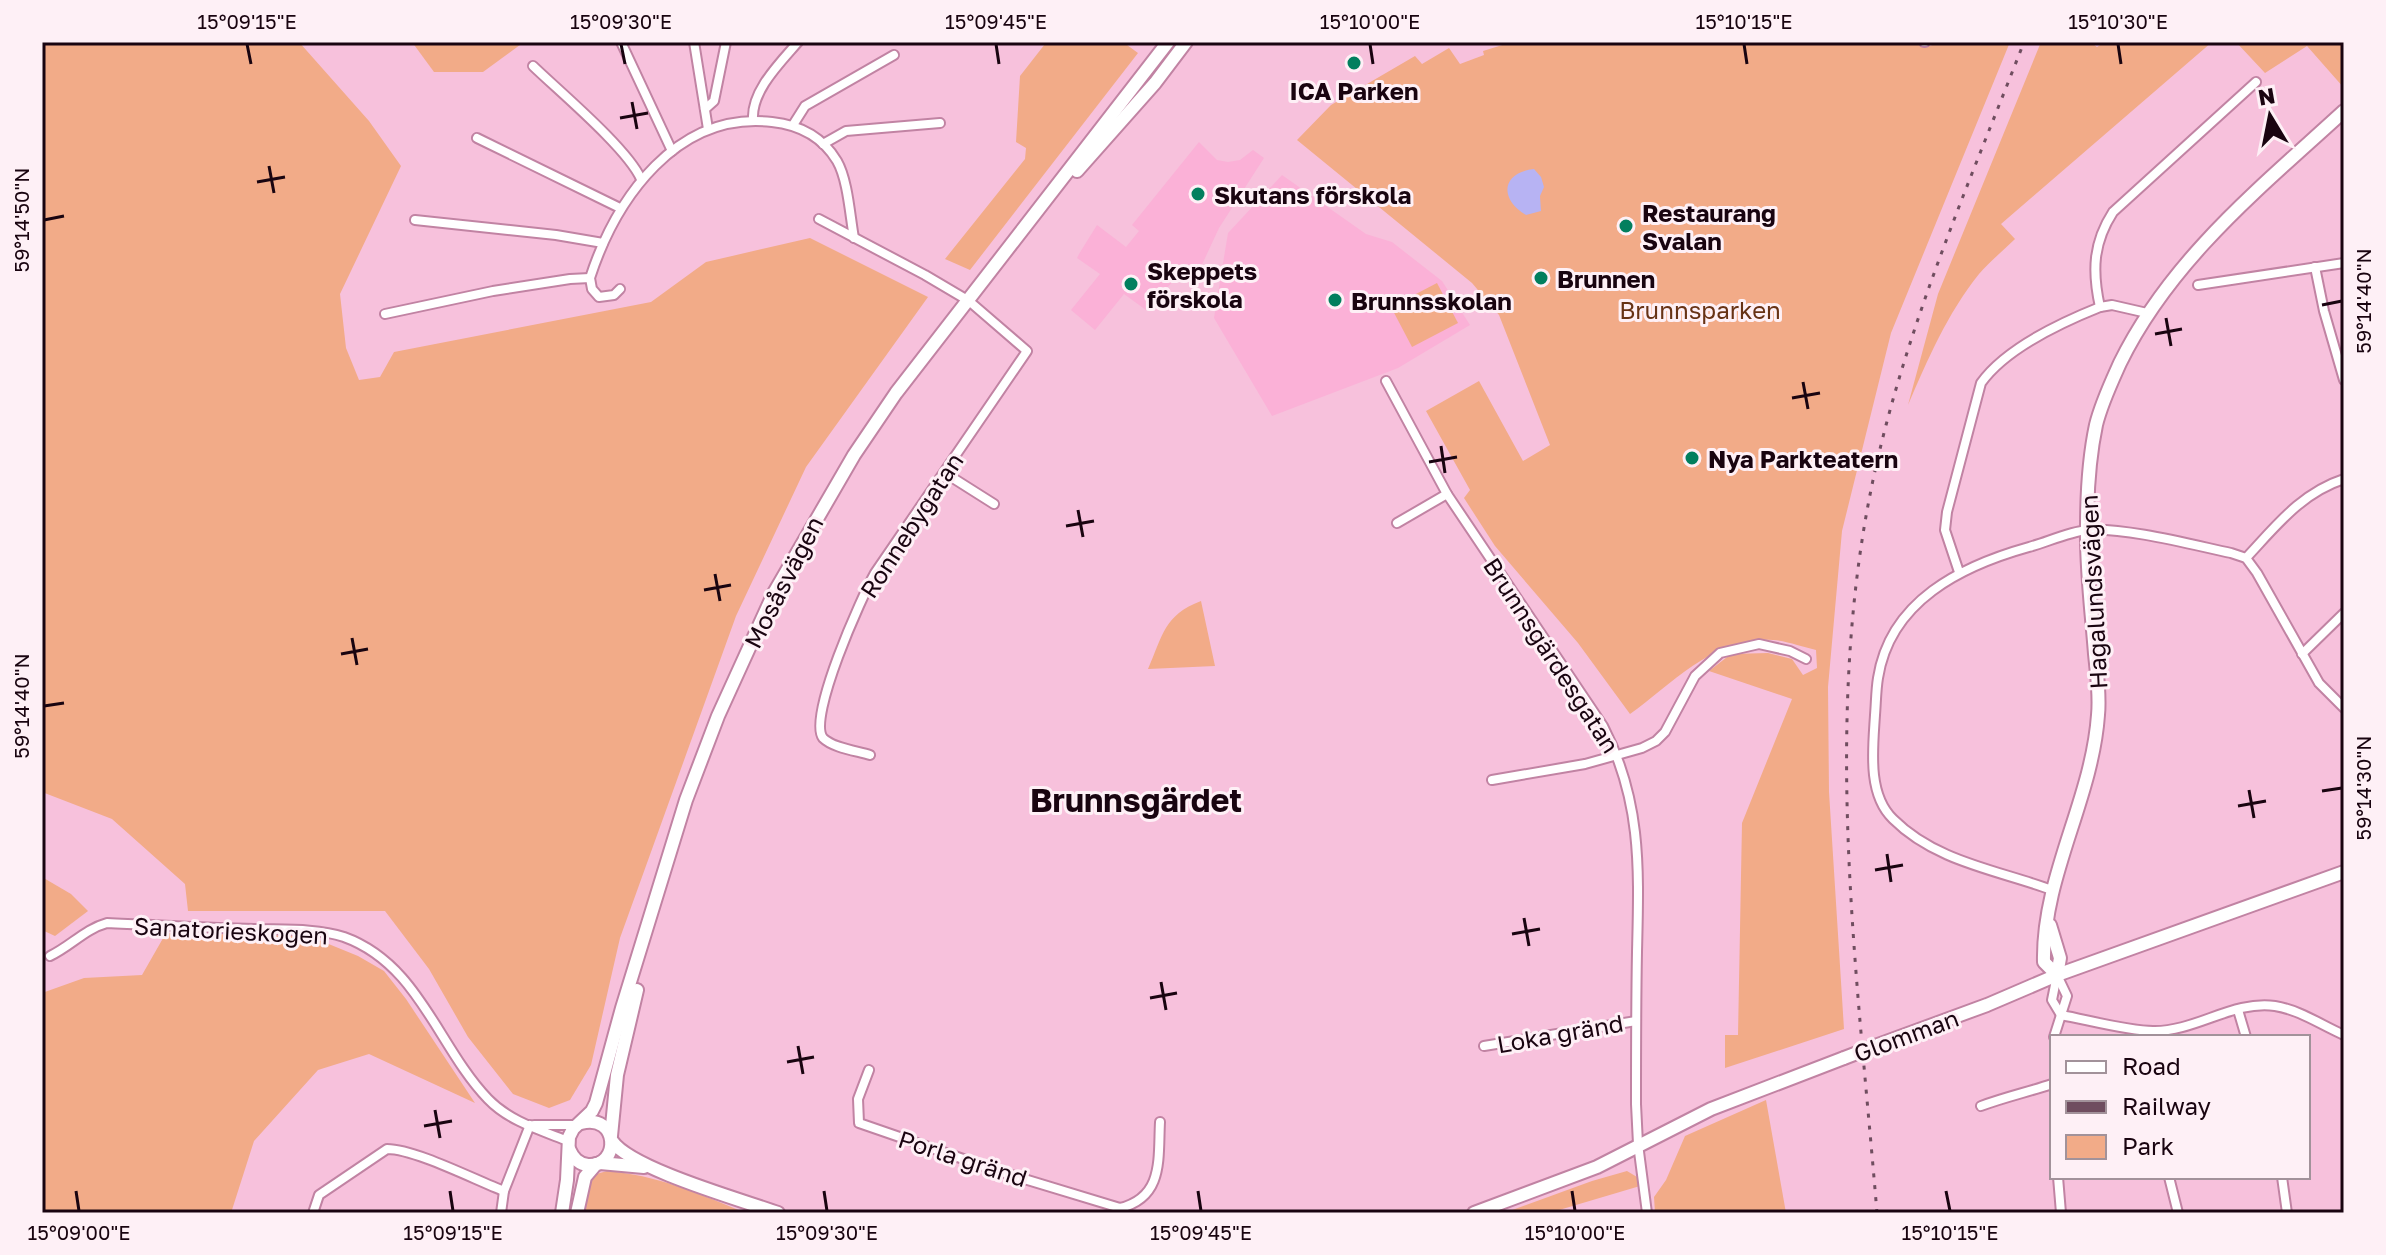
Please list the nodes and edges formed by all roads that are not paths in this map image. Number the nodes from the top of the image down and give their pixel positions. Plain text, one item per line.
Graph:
1 (621, 42) edge
2 (694, 42) edge
3 (726, 42) edge
4 (798, 42) edge
5 (1168, 42) edge
6 (1186, 42) edge
7 (894, 55) dead end
8 (533, 66) dead end
9 (2256, 82) dead end
10 (705, 109) junction
11 (2344, 111) edge
12 (753, 120) junction
13 (940, 123) dead end
14 (793, 125) junction
15 (708, 129) junction
16 (477, 138) dead end
17 (823, 144) junction
18 (672, 151) junction
19 (641, 179) junction
20 (1044, 205) junction
21 (620, 208) junction
22 (819, 219) dead end
23 (415, 220) dead end
24 (854, 238) junction
25 (603, 243) junction
26 (2344, 263) edge
27 (2315, 267) junction
28 (590, 278) junction
29 (2198, 285) dead end
30 (620, 289) dead end
31 (969, 301) junction
32 (2100, 307) junction
33 (2147, 313) junction
34 (385, 314) dead end
35 (2340, 359) edge
36 (2344, 380) edge
37 (1386, 381) dead end
38 (945, 473) junction
39 (2344, 479) edge
40 (1447, 494) junction
41 (994, 504) dead end
42 (1397, 523) dead end
43 (2087, 530) junction
44 (2246, 558) junction
45 (1959, 572) junction
46 (2344, 613) edge
47 (2302, 654) junction
48 (1806, 659) dead end
49 (2344, 708) edge
50 (1618, 754) junction
51 (870, 755) dead end
52 (1492, 780) dead end
53 (2344, 872) edge
54 (2052, 890) junction
55 (50, 956) dead end
56 (2057, 975) junction
57 (2238, 1010) junction
58 (2061, 1015) junction
59 (1636, 1021) junction
60 (2190, 1024) junction
61 (2055, 1035) edge
62 (2193, 1035) edge
63 (2245, 1035) edge
64 (2344, 1035) edge
65 (618, 1042) junction
66 (1484, 1046) dead end
67 (869, 1070) dead end
68 (2050, 1085) edge
69 (1981, 1106) dead end
70 (1160, 1122) dead end
71 (579, 1124) junction
72 (530, 1125) junction
73 (611, 1138) junction
74 (1638, 1144) junction
75 (568, 1145) junction
76 (598, 1163) junction
77 (655, 1168) junction
78 (2058, 1179) edge
79 (2170, 1179) edge
80 (2282, 1179) edge
81 (504, 1191) junction
82 (1119, 1209) edge
83 (313, 1213) edge
84 (501, 1213) edge
85 (562, 1213) edge
86 (577, 1213) edge
87 (778, 1213) edge
88 (1474, 1213) edge
89 (1647, 1213) edge
90 (2061, 1213) edge
91 (2178, 1213) edge
92 (2287, 1213) edge

1 - 18 street
2 - 10 street
3 - 10 street
4 - 12 street
5 - 20 street, Mosåsvägen
6 - 20 street, Mosåsvägen
7 - 14 street
8 - 19 street
9 - 32 street
10 - 15 street
11 - 33 street, Hagalundsvägen
12 - 14 street
12 - 15 street
13 - 17 street
14 - 17 street
15 - 18 street
16 - 21 street
17 - 24 street
18 - 19 street
19 - 21 street
20 - 31 street, Mosåsvägen
21 - 25 street
22 - 24 street
23 - 25 street
24 - 31 street
25 - 28 street
26 - 27 street
27 - 29 street
27 - 35 street
28 - 30 street
28 - 34 street
31 - 38 street, Ronnebygatan
31 - 65 street, Mosåsvägen
32 - 33 street
32 - 45 street
33 - 43 street, Hagalundsvägen
35 - 36 street
37 - 40 street, Brunnsgärdesgatan
38 - 41 street
38 - 51 street, Ronnebygatan
39 - 44 street
40 - 42 street
40 - 50 street, Brunnsgärdesgatan
43 - 44 street
43 - 45 street
43 - 54 street, Hagalundsvägen
44 - 47 street
45 - 54 street
46 - 47 street
47 - 49 street
48 - 50 street
50 - 52 street
50 - 59 street, Brunnsgärdesgatan
53 - 56 street, Glomman
54 - 56 street, Hagalundsvägen
55 - 72 street, Sanatorieskogen
56 - 58 street
56 - 58 street
56 - 74 street, Glomman, bridge
57 - 60 street
57 - 63 street
57 - 64 street
58 - 60 street
58 - 61 street
59 - 66 street, Loka gränd
59 - 74 street, Brunnsgärdesgatan
60 - 62 street
65 - 71 street, Mosåsvägen
65 - 73 street, Mosåsvägen
67 - 82 street, Porla gränd
68 - 69 street
70 - 82 street
71 - 72 street
71 - 73 street
71 - 75 street
72 - 75 street, Sanatorieskogen
72 - 81 street
73 - 76 street
73 - 77 street
74 - 88 street, Glomman
74 - 89 street, Brunnsgärdesgatan
75 - 76 street
75 - 85 street
76 - 77 street
76 - 86 street
77 - 87 street
78 - 90 street
79 - 91 street
80 - 92 street
81 - 83 street
81 - 84 street

